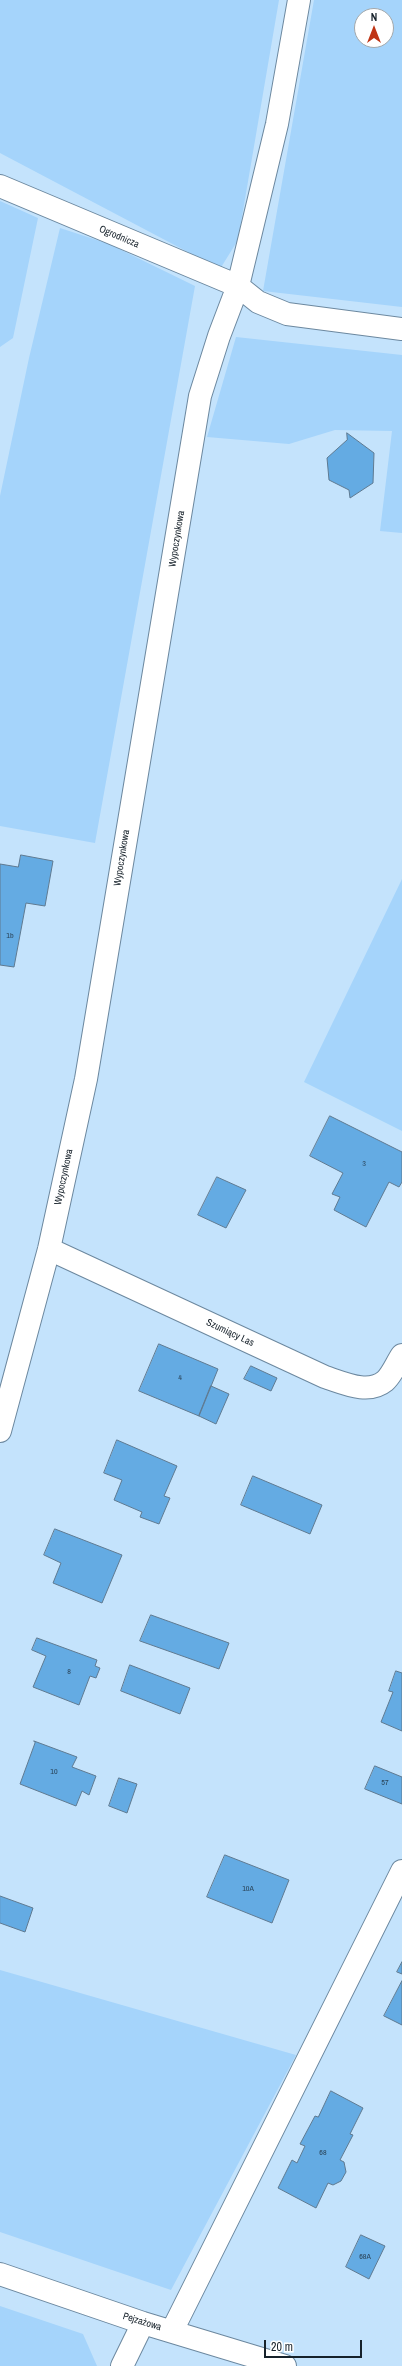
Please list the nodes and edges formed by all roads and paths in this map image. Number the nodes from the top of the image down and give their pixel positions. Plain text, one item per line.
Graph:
1 (299, 0) edge
2 (0, 186) edge
3 (238, 286) junction
4 (402, 329) edge
5 (49, 1249) junction
6 (402, 1354) edge
7 (0, 1431) edge
8 (402, 1871) edge
9 (0, 2274) edge
10 (143, 2323) junction
11 (172, 2331) junction
12 (122, 2366) edge
13 (285, 2366) edge

1 - 3 street, Wypoczynkowa
2 - 3 street, Ogrodnicza
3 - 4 street, Ogrodnicza
3 - 5 street, Wypoczynkowa
5 - 6 street, Szumiący Las
5 - 7 street, Wypoczynkowa
8 - 11 street
9 - 10 street, Pejzażowa
10 - 11 street, Pejzażowa
10 - 12 street
11 - 13 street, Pejzażowa

